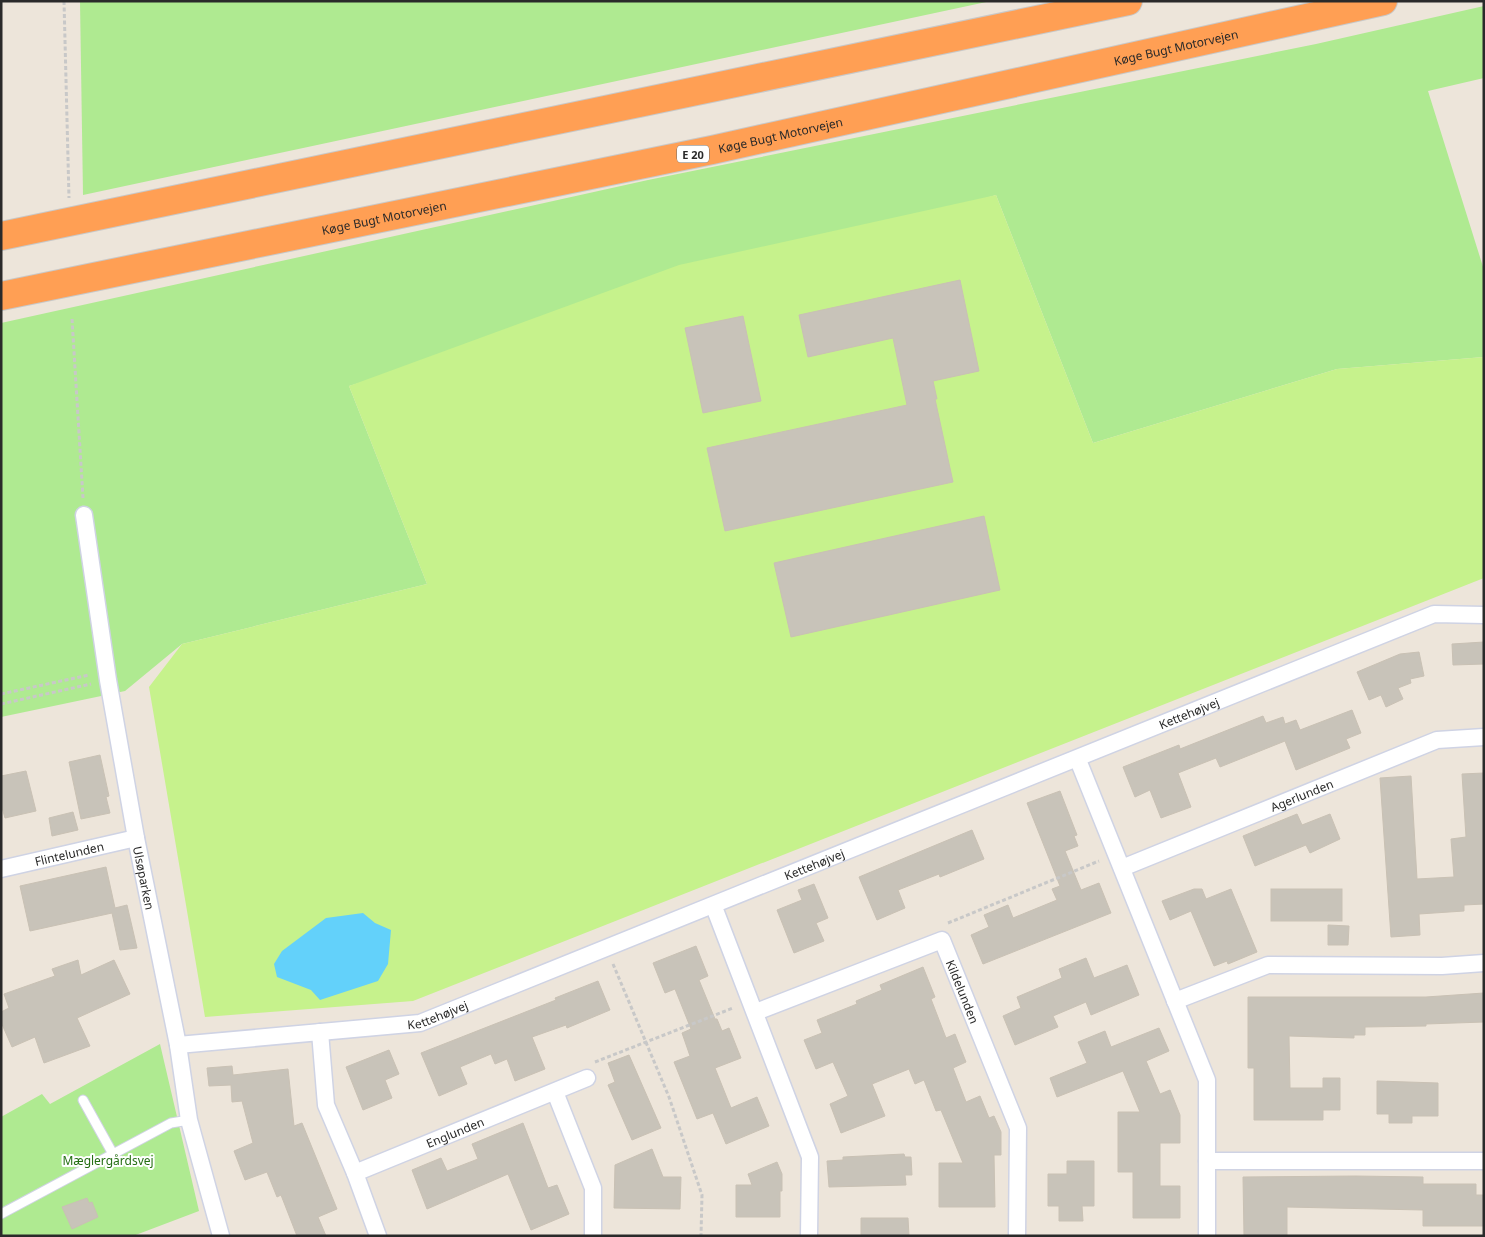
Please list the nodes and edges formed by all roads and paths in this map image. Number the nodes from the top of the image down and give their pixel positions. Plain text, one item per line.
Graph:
1 (64, 1) edge
2 (1128, 1) edge
3 (1383, 1) edge
4 (69, 199) dead end
5 (1, 236) edge
6 (1, 296) edge
7 (72, 319) dead end
8 (84, 515) joint
9 (1484, 615) edge
10 (108, 676) junction
11 (1, 694) edge
12 (1, 704) edge
13 (1484, 737) edge
14 (1078, 760) junction
15 (136, 838) junction
16 (1119, 861) junction
17 (1, 869) edge
18 (714, 906) junction
19 (942, 940) junction
20 (607, 949) junction
21 (1484, 963) edge
22 (1175, 1001) junction
23 (754, 1006) junction
24 (320, 1032) junction
25 (645, 1042) junction
26 (178, 1045) junction
27 (587, 1078) joint
28 (554, 1092) junction
29 (83, 1100) dead end
30 (189, 1120) junction
31 (113, 1154) junction
32 (1207, 1161) junction
33 (1484, 1161) edge
34 (355, 1173) junction
35 (1, 1214) edge
36 (221, 1236) edge
37 (378, 1236) edge
38 (593, 1236) edge
39 (701, 1236) edge
40 (809, 1236) edge
41 (1017, 1236) edge
42 (1207, 1236) edge

1 - 4 path
2 - 5 highway
3 - 6 highway, Køge Bugt Motorvejen / E 20
7 - 8 path
8 - 10 street, Ulsøparken
9 - 14 street, Kettehøjvej
10 - 11 path
10 - 12 path
10 - 15 street, Ulsøparken
13 - 16 street, Agerlunden
14 - 16 street
14 - 18 street, Kettehøjvej
15 - 17 street, Flintelunden
15 - 26 street, Ulsøparken
16 - 19 path
16 - 22 street
18 - 20 street, Kettehøjvej
18 - 23 street
19 - 23 street
19 - 41 street, Kildelunden
20 - 24 street, Kettehøjvej
20 - 25 path
21 - 22 street
22 - 32 street
23 - 25 path
23 - 40 street
24 - 26 street, Kettehøjvej
24 - 34 street
25 - 27 path
25 - 39 path
26 - 30 street, Ulsøparken
27 - 28 street, Englunden
28 - 34 street, Englunden
28 - 38 street
29 - 31 lane
30 - 31 lane
30 - 36 street, Ulsøparken
31 - 35 lane
32 - 33 street
32 - 42 street
34 - 37 street

